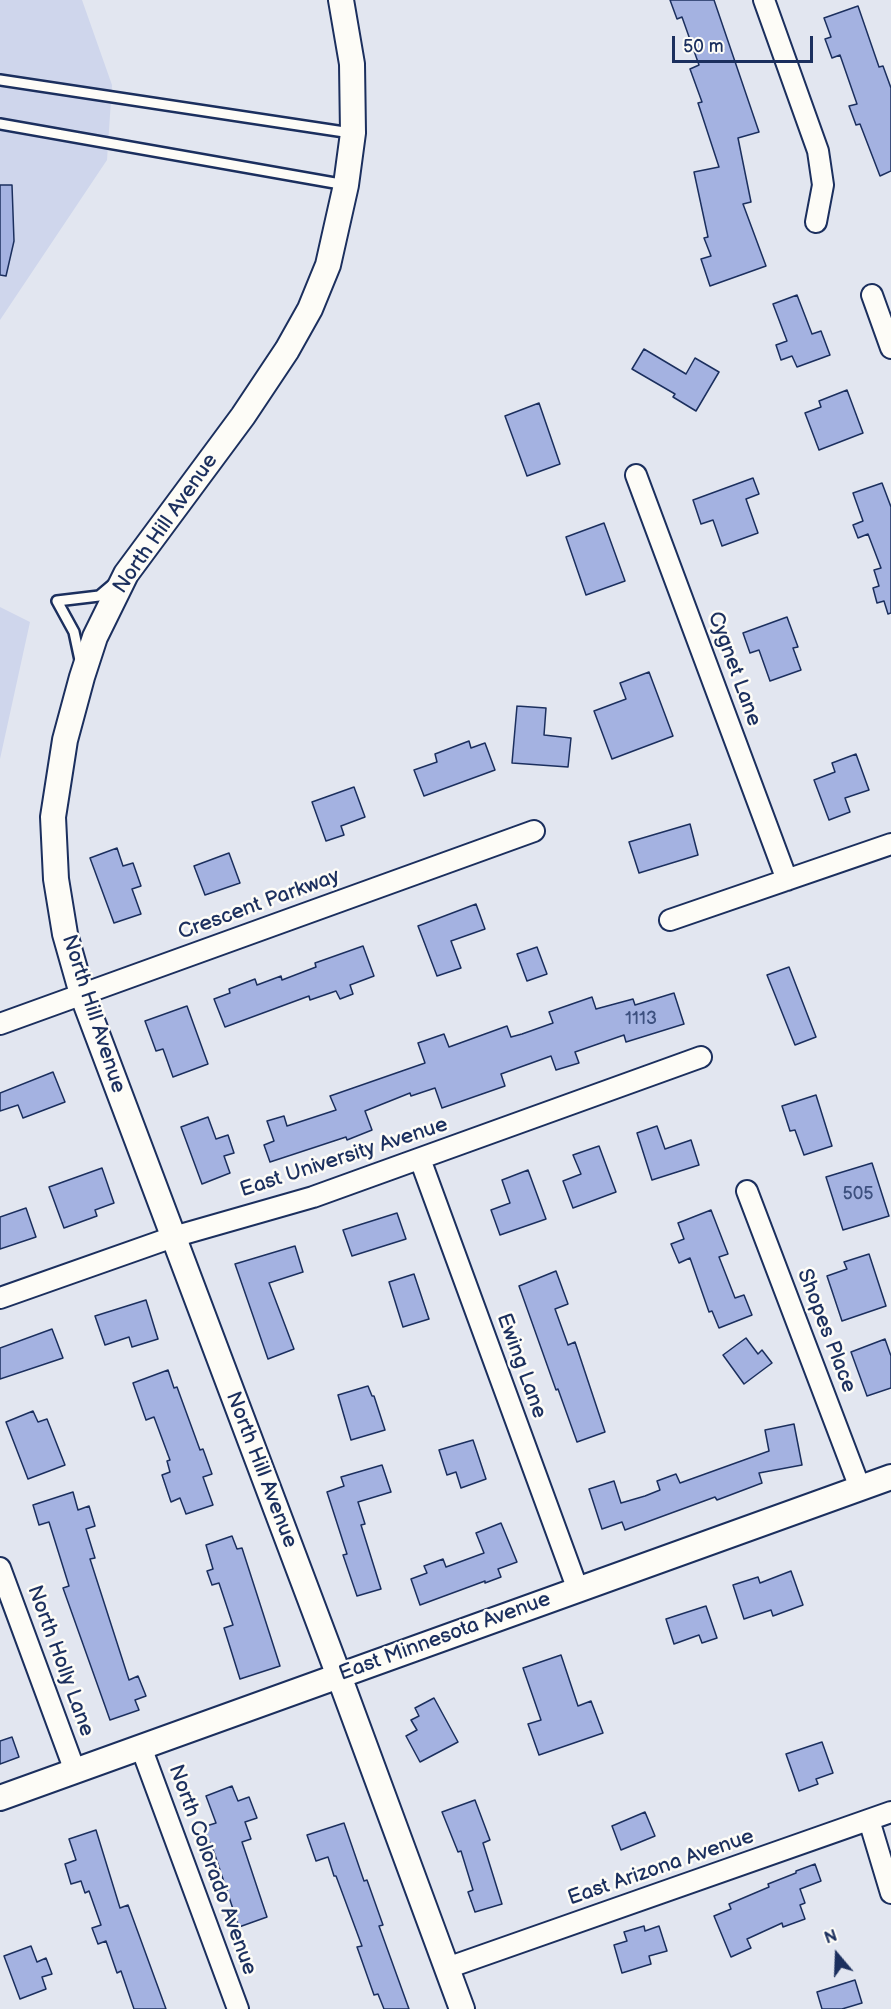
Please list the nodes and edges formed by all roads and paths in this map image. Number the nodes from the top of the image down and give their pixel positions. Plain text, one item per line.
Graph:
1 (341, 0) edge
2 (764, 0) edge
3 (0, 80) edge
4 (0, 124) edge
5 (353, 133) junction
6 (346, 185) junction
7 (816, 222) dead end
8 (872, 295) dead end
9 (891, 348) edge
10 (636, 474) dead end
11 (126, 574) junction
12 (82, 677) junction
13 (534, 831) dead end
14 (891, 844) edge
15 (787, 880) junction
16 (670, 920) dead end
17 (82, 994) junction
18 (0, 1024) edge
19 (701, 1058) dead end
20 (420, 1159) junction
21 (747, 1191) dead end
22 (173, 1237) junction
23 (0, 1298) edge
24 (891, 1477) edge
25 (860, 1488) junction
26 (0, 1568) edge
27 (578, 1590) junction
28 (339, 1676) junction
29 (141, 1747) junction
30 (75, 1771) junction
31 (0, 1798) edge
32 (891, 1812) edge
33 (869, 1820) junction
34 (891, 1893) edge
35 (447, 1968) junction
36 (238, 2009) edge
37 (462, 2009) edge

1 - 5 street, North Hill Avenue
2 - 7 street
3 - 5 lane
4 - 6 lane
5 - 6 street, North Hill Avenue
6 - 11 street, North Hill Avenue
8 - 9 street
10 - 15 street, Cygnet Lane
11 - 12 street, North Hill Avenue
11 - 12 lane
12 - 17 street, North Hill Avenue
13 - 17 street, Crescent Parkway
14 - 15 street
15 - 16 street
17 - 18 street, Crescent Parkway
17 - 22 street, North Hill Avenue
19 - 20 street, East University Avenue
20 - 22 street, East University Avenue
20 - 27 street, Ewing Lane
21 - 25 street, Shopes Place
22 - 23 street, East University Avenue
22 - 28 street, North Hill Avenue
24 - 25 street, East Minnesota Avenue
25 - 27 street, East Minnesota Avenue
26 - 30 street, North Holly Lane
27 - 28 street, East Minnesota Avenue
28 - 29 street, East Minnesota Avenue
28 - 35 street, North Hill Avenue
29 - 30 street, East Minnesota Avenue
29 - 36 street, North Colorado Avenue
30 - 31 street, East Minnesota Avenue
32 - 33 street, East Arizona Avenue
33 - 34 street
33 - 35 street, East Arizona Avenue
35 - 37 street, North Hill Avenue

